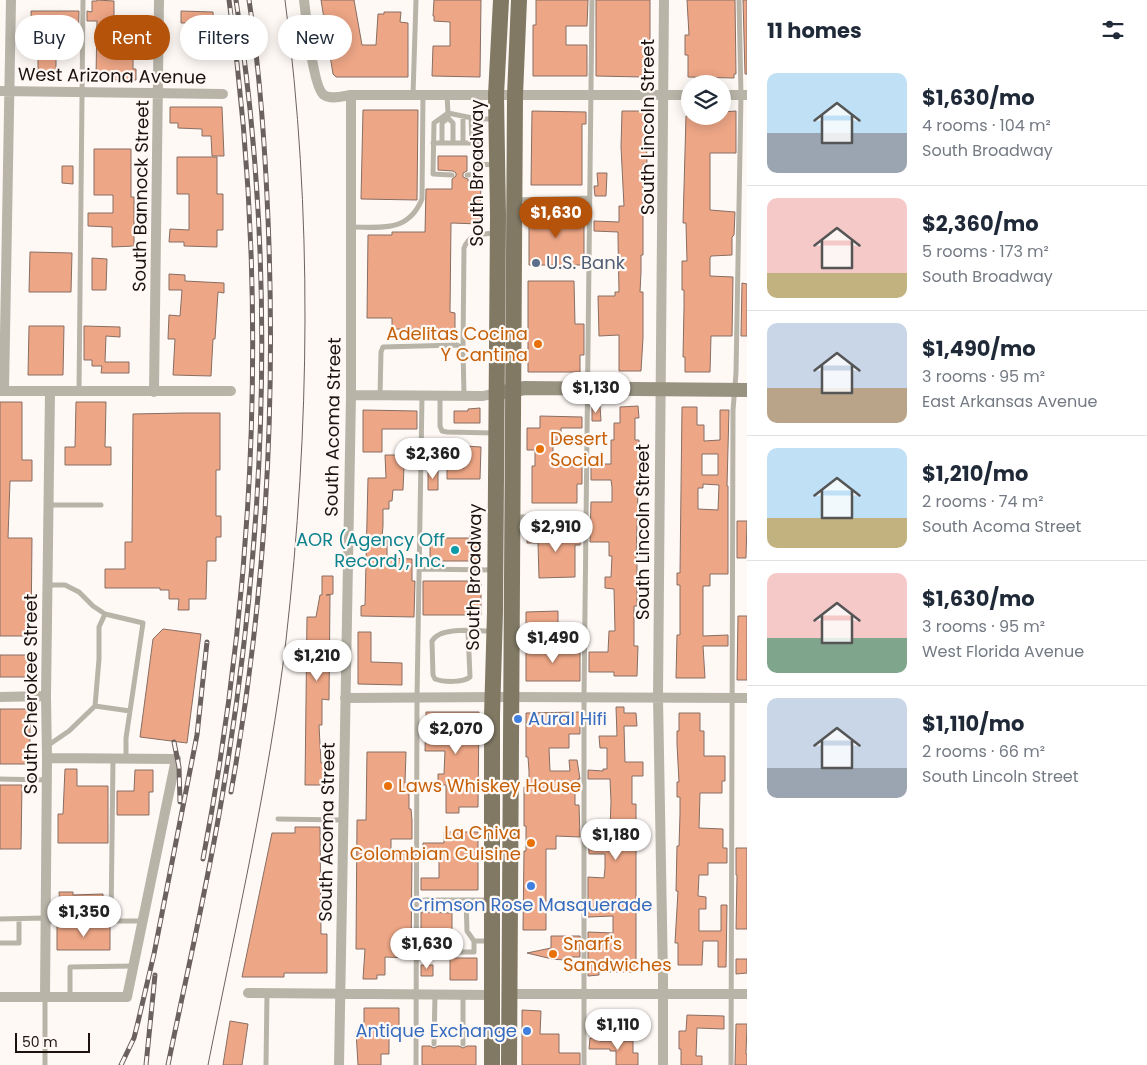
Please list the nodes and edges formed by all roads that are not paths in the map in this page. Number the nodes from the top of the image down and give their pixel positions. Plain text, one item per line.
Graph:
1 (11, 0) edge
2 (83, 0) edge
3 (159, 0) edge
4 (304, 0) edge
5 (416, 0) edge
6 (501, 0) edge
7 (519, 0) edge
8 (592, 0) edge
9 (664, 0) edge
10 (739, 0) edge
11 (5, 91) edge
12 (82, 92) junction
13 (158, 94) junction
14 (223, 94) dead end
15 (351, 95) junction
16 (418, 95) junction
17 (448, 95) junction
18 (496, 95) junction
19 (514, 95) junction
20 (592, 95) junction
21 (664, 95) junction
22 (681, 95) edge
23 (731, 95) edge
24 (744, 95) edge
25 (448, 116) junction
26 (463, 116) junction
27 (474, 118) junction
28 (496, 119) junction
29 (433, 143) junction
30 (442, 143) junction
31 (453, 143) junction
32 (463, 143) junction
33 (474, 143) junction
34 (478, 164) junction
35 (497, 165) junction
36 (452, 175) dead end
37 (468, 175) dead end
38 (590, 198) junction
39 (514, 200) junction
40 (351, 227) junction
41 (498, 232) junction
42 (463, 348) junction
43 (587, 389) junction
44 (661, 389) junction
45 (741, 390) edge
46 (2, 391) edge
47 (50, 391) junction
48 (79, 391) junction
49 (154, 392) junction
50 (231, 392) dead end
51 (505, 392) junction
52 (351, 395) junction
53 (380, 396) junction
54 (422, 396) junction
55 (440, 396) junction
56 (464, 396) junction
57 (496, 433) junction
58 (49, 505) junction
59 (101, 505) dead end
60 (512, 517) junction
61 (586, 517) junction
62 (419, 569) junction
63 (495, 570) junction
64 (48, 585) junction
65 (105, 614) junction
66 (468, 631) junction
67 (494, 631) junction
68 (0, 696) edge
69 (46, 696) junction
70 (501, 697) junction
71 (584, 697) junction
72 (658, 697) junction
73 (345, 698) junction
74 (417, 698) junction
75 (733, 698) junction
76 (747, 698) edge
77 (95, 706) junction
78 (130, 711) junction
79 (47, 746) junction
80 (47, 758) junction
81 (114, 759) junction
82 (126, 759) junction
83 (0, 779) edge
84 (47, 780) junction
85 (278, 819) dead end
86 (343, 820) junction
87 (424, 900) dead end
88 (466, 900) junction
89 (493, 900) junction
90 (0, 919) edge
91 (19, 919) junction
92 (46, 920) junction
93 (111, 921) junction
94 (143, 921) junction
95 (474, 941) junction
96 (493, 941) junction
97 (0, 943) edge
98 (416, 952) junction
99 (134, 966) junction
100 (248, 993) dead end
101 (267, 993) junction
102 (340, 994) junction
103 (416, 994) junction
104 (435, 994) junction
105 (463, 994) junction
106 (509, 994) junction
107 (584, 994) junction
108 (664, 994) junction
109 (731, 994) junction
110 (747, 994) edge
111 (492, 995) junction
112 (0, 997) edge
113 (45, 997) junction
114 (70, 997) junction
115 (434, 1044) dead end
116 (463, 1044) dead end
117 (45, 1065) edge
118 (266, 1065) edge
119 (339, 1065) edge
120 (416, 1065) edge
121 (492, 1065) edge
122 (509, 1065) edge
123 (584, 1065) edge
124 (663, 1065) edge
125 (731, 1065) edge

1 - 11 street
2 - 12 lane
3 - 13 street, South Bannock Street
4 - 15 street
5 - 16 lane
6 - 18 main road, South Broadway
7 - 19 main road, South Broadway
8 - 20 lane
9 - 21 street, South Lincoln Street
10 - 24 lane
11 - 12 street, West Arizona Avenue
11 - 46 street
12 - 13 street, West Arizona Avenue
12 - 48 lane
13 - 14 street, West Arizona Avenue
13 - 49 street, South Bannock Street
15 - 16 street
15 - 40 street, South Acoma Street
16 - 17 street
16 - 40 lane
17 - 18 street
17 - 25 lane
18 - 19 street
18 - 28 main road, South Broadway
19 - 20 street
19 - 39 main road, South Broadway
20 - 21 street
20 - 38 lane
21 - 22 street
21 - 44 street, South Lincoln Street
23 - 24 street
24 - 45 lane
25 - 26 lane
25 - 29 lane
25 - 30 lane
25 - 31 lane
26 - 27 lane
26 - 32 lane
27 - 28 lane
27 - 33 lane
28 - 35 main road, South Broadway
29 - 30 lane
29 - 36 lane
30 - 31 lane
31 - 32 lane
32 - 33 lane
33 - 34 lane
34 - 35 lane
34 - 37 lane
35 - 41 main road, South Broadway
38 - 39 lane
38 - 43 lane
39 - 51 main road, South Broadway
40 - 52 street, South Acoma Street
41 - 42 lane
41 - 51 main road, South Broadway
42 - 53 lane
42 - 56 lane
43 - 44 street
43 - 51 street
43 - 61 lane
44 - 45 street
44 - 72 street, South Lincoln Street
45 - 75 lane
46 - 47 street
47 - 48 street
47 - 58 street, South Cherokee Street
48 - 49 street
49 - 50 street
51 - 56 street
51 - 57 main road, South Broadway
51 - 60 main road, South Broadway
52 - 53 street
52 - 73 street, South Acoma Street
53 - 54 street
54 - 55 street
54 - 62 lane
55 - 56 street
55 - 57 lane
57 - 63 main road, South Broadway
58 - 59 lane
58 - 64 street, South Cherokee Street
60 - 61 lane
60 - 70 main road, South Broadway
61 - 71 lane
62 - 63 lane
62 - 74 lane
63 - 67 main road, South Broadway
64 - 65 lane
64 - 69 street, South Cherokee Street
65 - 77 lane
65 - 78 lane
66 - 66 lane
66 - 67 lane
67 - 70 main road, South Broadway
68 - 69 street
69 - 79 street, South Cherokee Street
70 - 71 street
70 - 74 street
70 - 89 main road, South Broadway
70 - 106 main road, South Broadway
71 - 72 street
71 - 107 lane
72 - 75 street
72 - 108 street, South Lincoln Street
73 - 74 street
73 - 86 street, South Acoma Street
74 - 98 lane
75 - 76 street
75 - 109 lane
77 - 78 lane
77 - 79 lane
78 - 82 lane
79 - 80 street, South Cherokee Street
80 - 81 street
80 - 84 street, South Cherokee Street
81 - 82 street
81 - 93 lane
82 - 94 street
83 - 84 lane
84 - 92 street, South Cherokee Street
85 - 86 lane
86 - 102 street, South Acoma Street
87 - 88 lane
88 - 89 lane
88 - 95 lane
89 - 96 main road, South Broadway
90 - 91 lane
91 - 92 lane
91 - 97 lane
92 - 93 lane
92 - 113 street, South Cherokee Street
93 - 94 lane
94 - 99 street
95 - 96 lane
95 - 98 lane
96 - 111 main road, South Broadway
98 - 103 lane
99 - 114 street
99 - 114 lane
100 - 101 street
101 - 102 street
101 - 118 lane
102 - 103 street
102 - 119 street, South Acoma Street
103 - 104 street
103 - 120 lane
104 - 105 street
104 - 115 lane
105 - 111 street
105 - 116 lane
106 - 107 street
106 - 122 main road, South Broadway
107 - 108 street
107 - 123 lane
108 - 109 street
108 - 124 street, South Lincoln Street
109 - 110 street
109 - 125 lane
111 - 121 main road, South Broadway
112 - 113 street
113 - 114 street
113 - 117 lane

